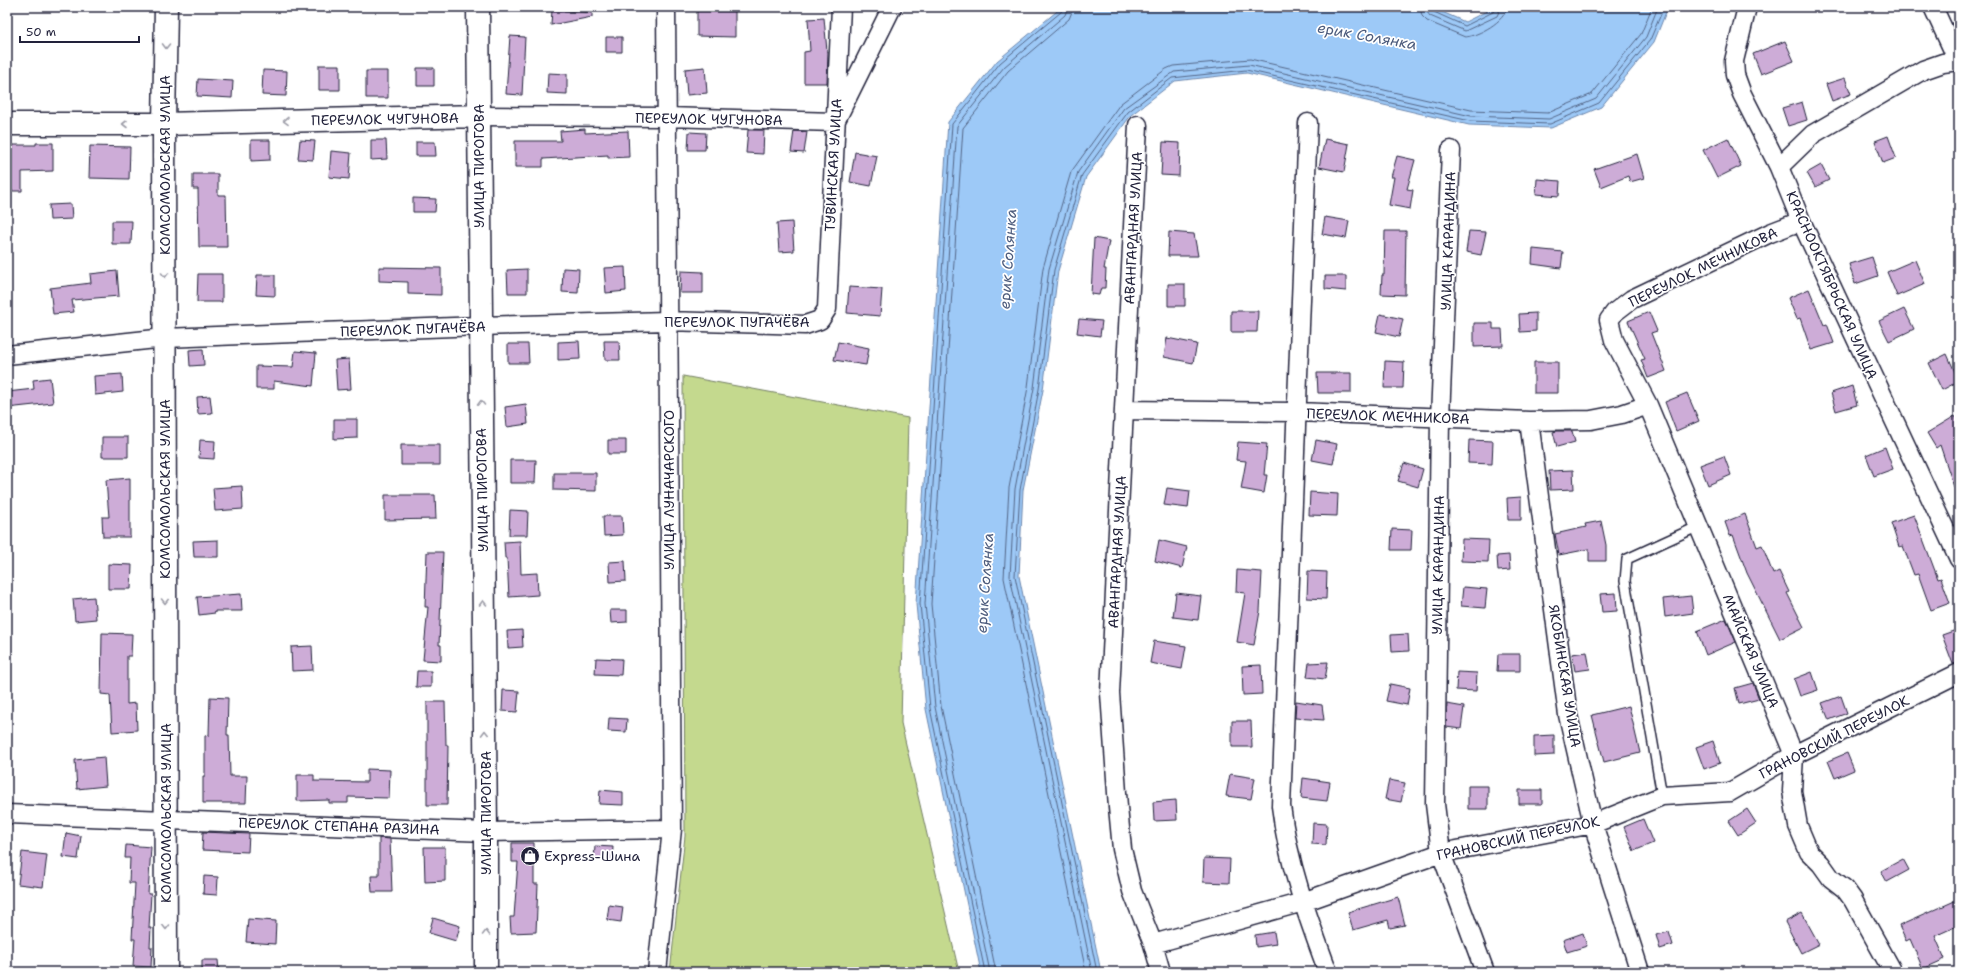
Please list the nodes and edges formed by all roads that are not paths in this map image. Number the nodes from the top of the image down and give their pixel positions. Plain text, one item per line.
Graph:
1 (166, 7) edge
2 (478, 7) edge
3 (666, 7) edge
4 (841, 7) edge
5 (892, 7) edge
6 (1747, 7) edge
7 (1934, 7) edge
8 (1958, 62) edge
9 (479, 116) junction
10 (667, 117) junction
11 (835, 122) junction
12 (1308, 123) dead end
13 (7, 124) edge
14 (164, 124) junction
15 (1138, 125) dead end
16 (1451, 150) dead end
17 (1779, 167) junction
18 (1801, 221) junction
19 (820, 320) joint
20 (1609, 320) joint
21 (667, 322) junction
22 (480, 326) junction
23 (165, 338) junction
24 (7, 355) edge
25 (1648, 405) junction
26 (1125, 410) junction
27 (1297, 412) junction
28 (1440, 418) junction
29 (1529, 421) junction
30 (1699, 526) junction
31 (1959, 559) edge
32 (1959, 674) edge
33 (1794, 755) junction
34 (1662, 796) junction
35 (7, 814) edge
36 (166, 820) junction
37 (1593, 824) junction
38 (672, 829) junction
39 (486, 832) junction
40 (1442, 853) junction
41 (1303, 902) junction
42 (1153, 944) junction
43 (166, 972) edge
44 (486, 972) edge
45 (656, 972) edge
46 (1161, 972) edge
47 (1328, 972) edge
48 (1484, 972) edge
49 (1640, 972) edge
50 (1893, 972) edge

1 -> 14 main road, КОМСОМОЛЬСКАЯ УЛИЦА
2 - 9 main road, УЛИЦА ПИРОГОВА
3 - 10 street, УЛИЦА ЛУНАЧАРСКОГО
4 - 11 street, ТУВИНСКАЯ УЛИЦА
5 - 11 street
6 - 17 street, КРАСНООКТЯБРЬСКАЯ УЛИЦА
7 - 8 street
8 - 17 street
9 - 10 street, ПЕРЕУЛОК ЧУГУНОВА
9 -> 14 main road, ПЕРЕУЛОК ЧУГУНОВА
9 - 22 main road, УЛИЦА ПИРОГОВА
10 - 11 street, ПЕРЕУЛОК ЧУГУНОВА
10 - 21 street, УЛИЦА ЛУНАЧАРСКОГО
11 - 19 street, ТУВИНСКАЯ УЛИЦА
12 - 27 street
14 -> 13 main road, ПЕРЕУЛОК ЧУГУНОВА
14 -> 23 main road, КОМСОМОЛЬСКАЯ УЛИЦА
15 - 26 street, АВАНГАРДНАЯ УЛИЦА
16 - 28 street, УЛИЦА КАРАНДИНА
17 - 18 street, КРАСНООКТЯБРЬСКАЯ УЛИЦА
18 - 20 street, ПЕРЕУЛОК МЕЧНИКОВА
18 - 31 street, КРАСНООКТЯБРЬСКАЯ УЛИЦА
19 - 21 street, ПЕРЕУЛОК ПУГАЧЁВА
20 - 25 street, МАЙСКАЯ УЛИЦА
21 - 22 street, ПЕРЕУЛОК ПУГАЧЁВА
21 - 38 street, УЛИЦА ЛУНАЧАРСКОГО
22 - 23 street, ПЕРЕУЛОК ПУГАЧЁВА
39 -> 22 main road, УЛИЦА ПИРОГОВА
23 - 24 street, ПЕРЕУЛОК ПУГАЧЁВА
23 -> 36 main road, КОМСОМОЛЬСКАЯ УЛИЦА
25 - 29 street, ПЕРЕУЛОК МЕЧНИКОВА
25 - 30 street, МАЙСКАЯ УЛИЦА
26 - 27 street, ПЕРЕУЛОК МЕЧНИКОВА
26 - 42 street, АВАНГАРДНАЯ УЛИЦА
27 - 28 street, ПЕРЕУЛОК МЕЧНИКОВА
27 - 41 street
28 - 29 street, ПЕРЕУЛОК МЕЧНИКОВА
28 - 40 street, УЛИЦА КАРАНДИНА
29 - 37 street, ЯКОБИНСКАЯ УЛИЦА
30 - 33 street, МАЙСКАЯ УЛИЦА
30 - 34 lane
32 - 33 street, ГРАНОВСКИЙ ПЕРЕУЛОК
33 - 34 street, ГРАНОВСКИЙ ПЕРЕУЛОК
33 - 50 street, МАЙСКАЯ УЛИЦА
34 - 37 street, ГРАНОВСКИЙ ПЕРЕУЛОК
35 - 36 street, ПЕРЕУЛОК СТЕПАНА РАЗИНА
36 - 39 street, ПЕРЕУЛОК СТЕПАНА РАЗИНА
36 -> 43 main road, КОМСОМОЛЬСКАЯ УЛИЦА
37 - 40 street, ГРАНОВСКИЙ ПЕРЕУЛОК
37 - 49 street, ЯКОБИНСКАЯ УЛИЦА
38 - 39 street, ПЕРЕУЛОК СТЕПАНА РАЗИНА
38 - 45 street, УЛИЦА ЛУНАЧАРСКОГО
44 -> 39 main road, УЛИЦА ПИРОГОВА
40 - 41 street, ГРАНОВСКИЙ ПЕРЕУЛОК
40 - 48 street, УЛИЦА КАРАНДИНА
41 - 42 street, ГРАНОВСКИЙ ПЕРЕУЛОК
41 - 47 street
42 - 46 street, АВАНГАРДНАЯ УЛИЦА

